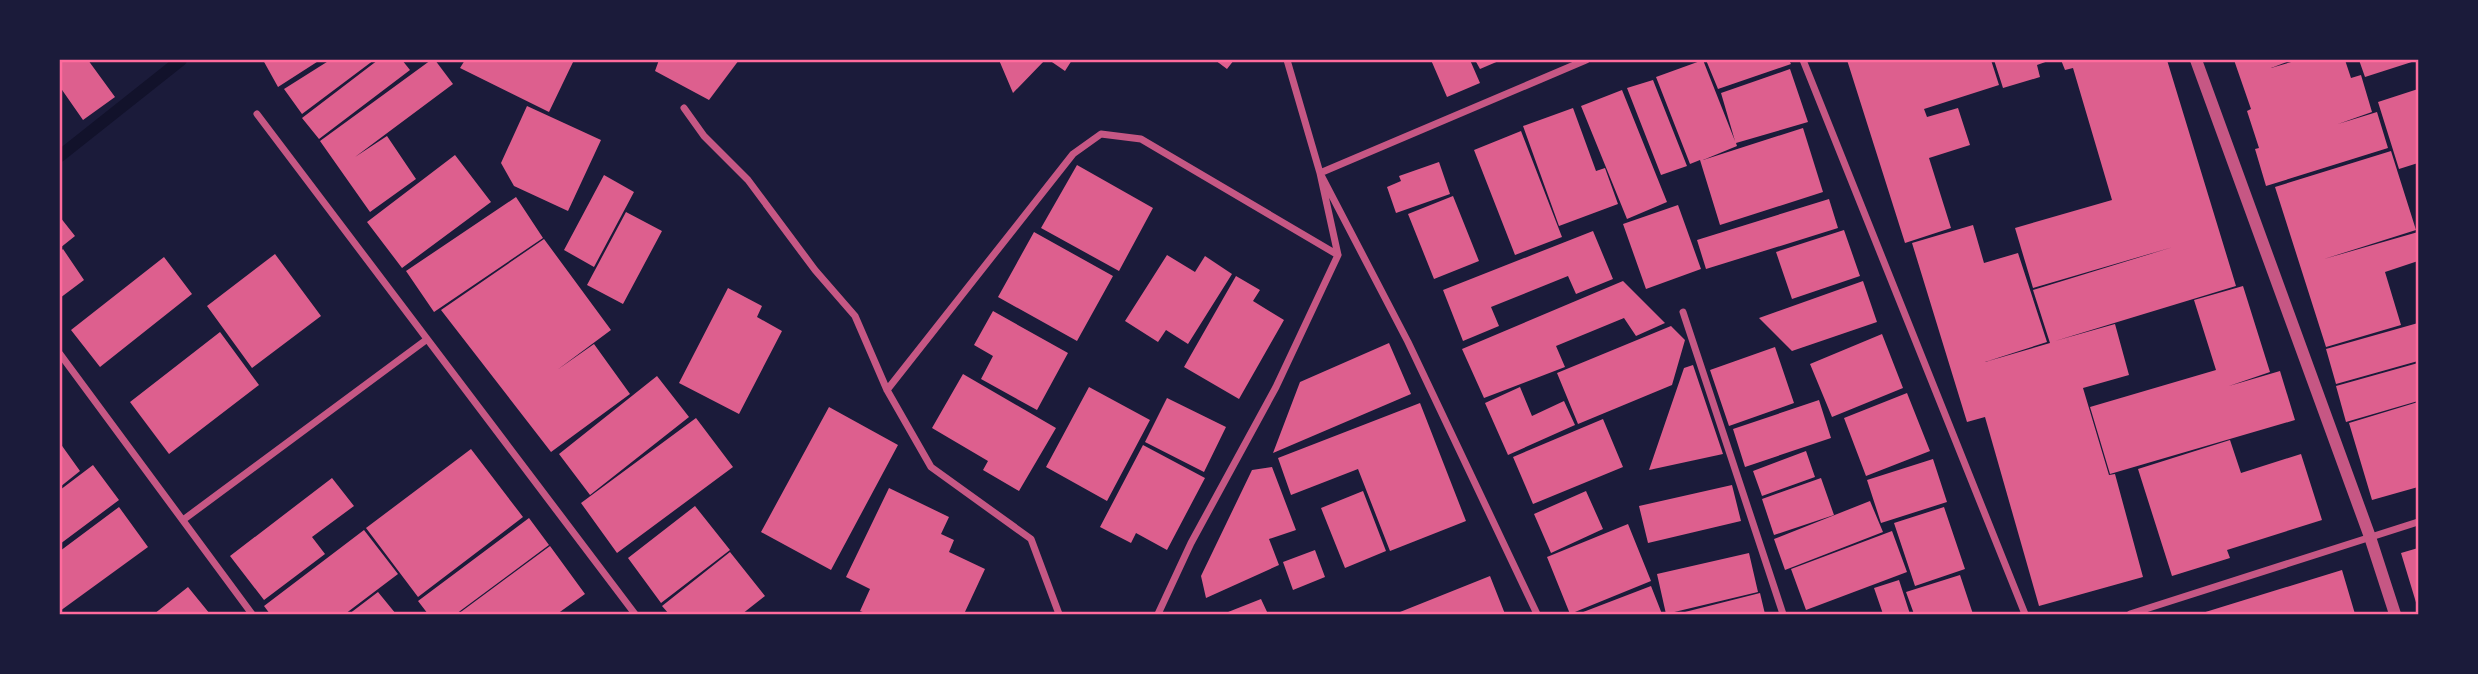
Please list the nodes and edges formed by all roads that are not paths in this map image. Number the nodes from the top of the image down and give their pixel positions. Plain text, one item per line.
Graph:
1 (1287, 60) edge
2 (1586, 60) edge
3 (1803, 60) edge
4 (2196, 60) edge
5 (684, 108) dead end
6 (257, 114) dead end
7 (1320, 173) junction
8 (1338, 255) junction
9 (1683, 312) dead end
10 (426, 340) junction
11 (60, 354) edge
12 (887, 390) junction
13 (183, 520) junction
14 (2418, 522) edge
15 (2370, 537) junction
16 (252, 614) edge
17 (635, 614) edge
18 (1059, 614) edge
19 (1158, 614) edge
20 (1537, 614) edge
21 (1783, 614) edge
22 (2025, 614) edge
23 (2130, 614) edge
24 (2395, 614) edge

1 - 7 street
2 - 7 street
3 - 22 street
4 - 15 street
5 - 12 street
6 - 10 street
7 - 8 street
7 - 20 street
8 - 12 street
8 - 19 street
9 - 21 street
10 - 13 street
10 - 17 street
11 - 13 street
12 - 18 street
13 - 16 street
14 - 15 street
15 - 23 street
15 - 24 street

